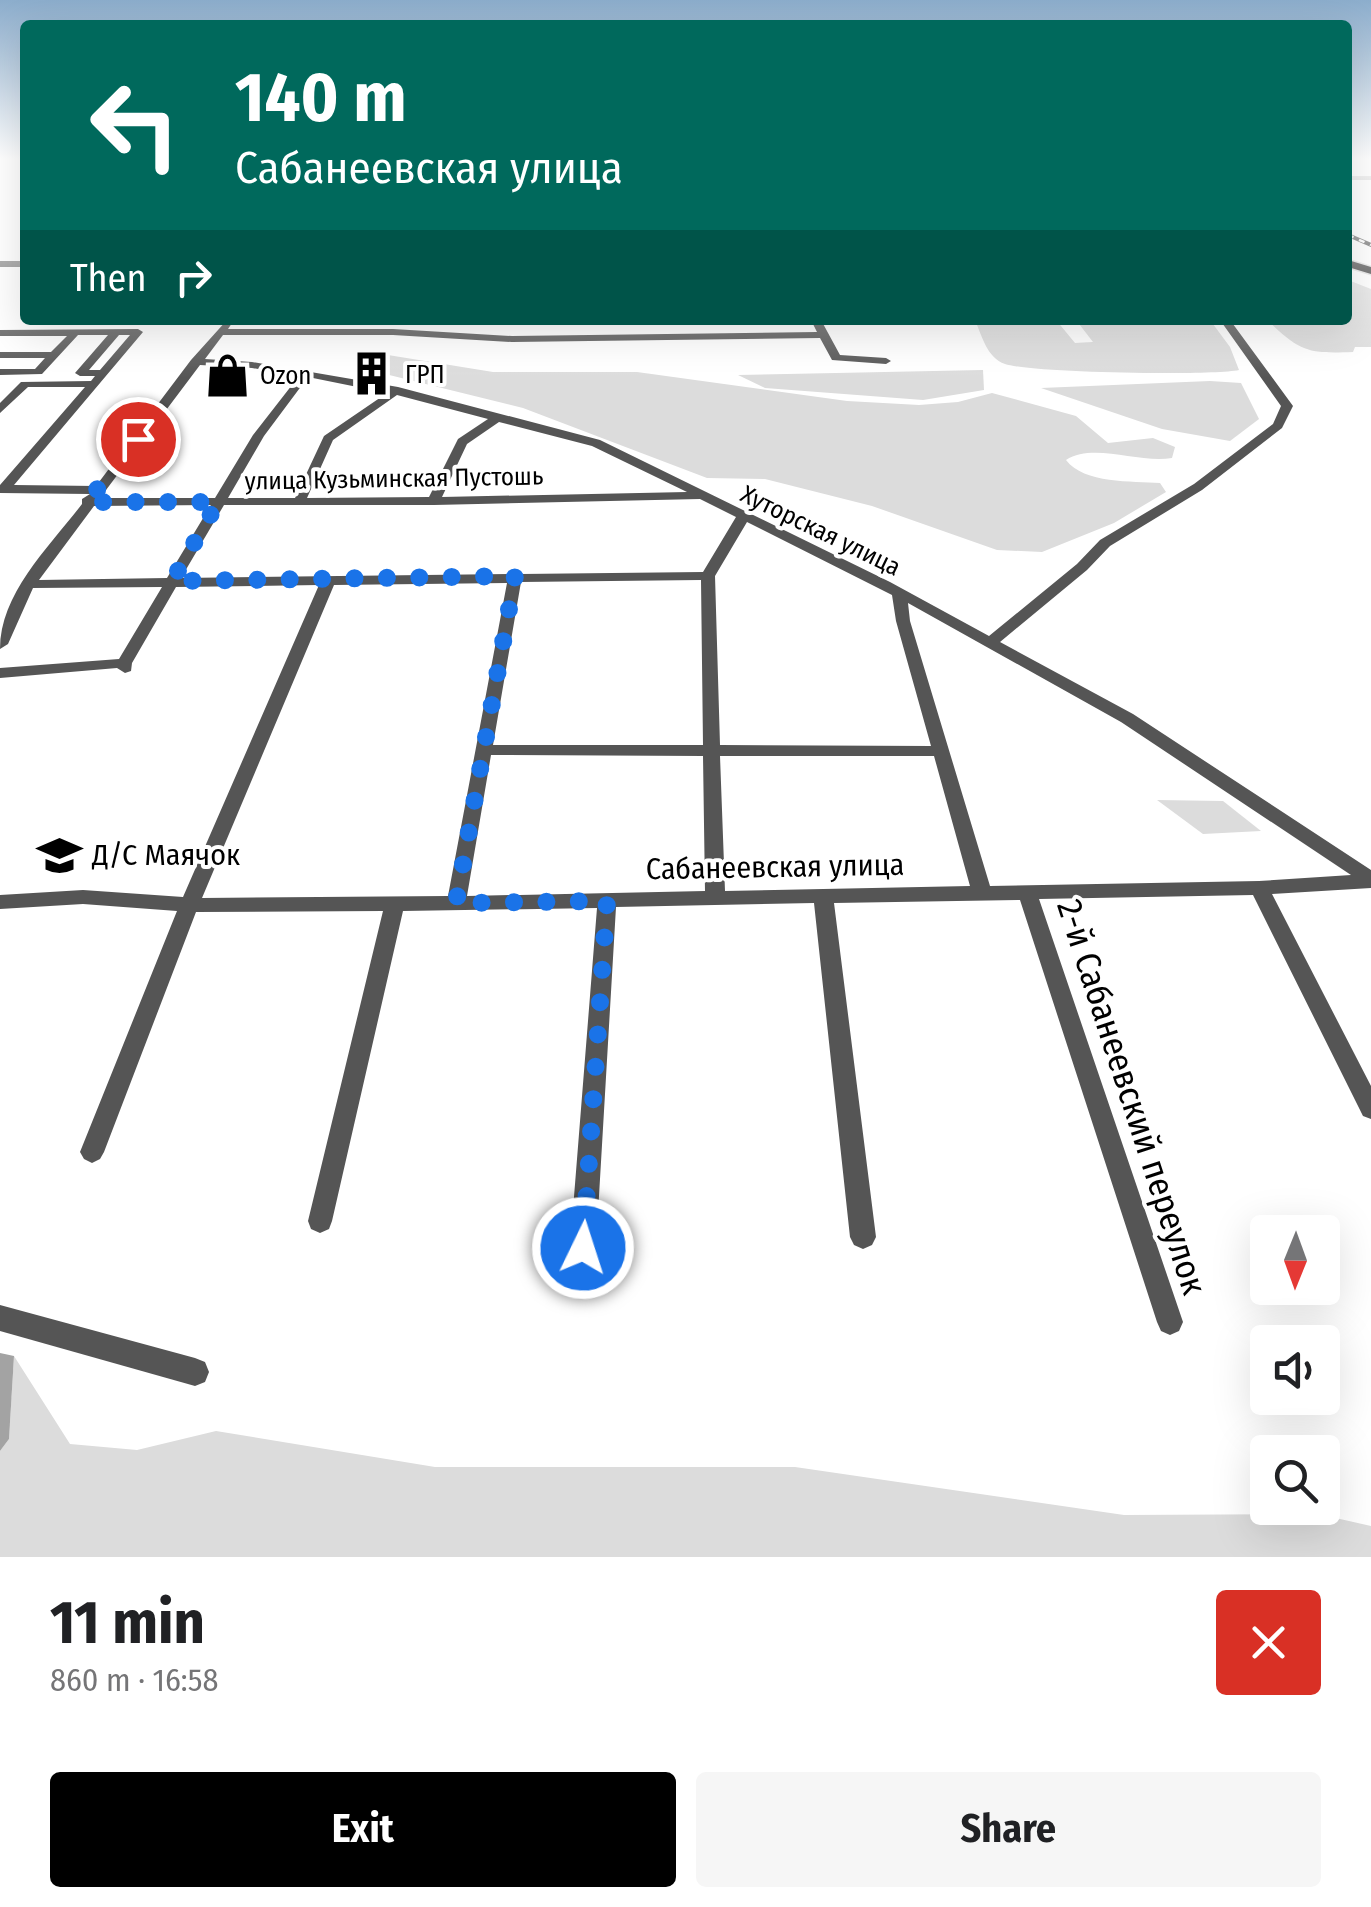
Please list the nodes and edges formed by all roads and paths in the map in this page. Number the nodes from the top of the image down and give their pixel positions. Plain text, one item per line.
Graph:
1 (225, 325) edge
2 (396, 325) edge
3 (497, 325) edge
4 (686, 325) edge
5 (819, 325) edge
6 (1229, 325) edge
7 (116, 332) junction
8 (219, 332) junction
9 (393, 332) junction
10 (0, 333) edge
11 (76, 333) junction
12 (493, 335) junction
13 (824, 335) junction
14 (686, 338) junction
15 (0, 355) edge
16 (54, 355) junction
17 (886, 361) dead end
18 (195, 362) junction
19 (0, 372) edge
20 (103, 373) junction
21 (306, 373) junction
22 (94, 384) junction
23 (398, 390) junction
24 (6, 396) edge
25 (0, 410) edge
26 (500, 416) junction
27 (2, 489) edge
28 (92, 496) junction
29 (701, 496) junction
30 (434, 501) junction
31 (218, 502) junction
32 (299, 502) junction
33 (743, 517) junction
34 (515, 576) junction
35 (708, 576) junction
36 (330, 579) junction
37 (172, 581) junction
38 (20, 589) junction
39 (899, 594) junction
40 (990, 642) junction
41 (0, 644) edge
42 (0, 673) edge
43 (484, 750) junction
44 (713, 750) junction
45 (942, 751) junction
46 (1371, 879) edge
47 (1259, 888) junction
48 (982, 894) junction
49 (1028, 894) junction
50 (822, 895) junction
51 (715, 898) junction
52 (607, 901) junction
53 (0, 902) edge
54 (396, 903) junction
55 (456, 903) junction
56 (189, 905) junction
57 (1371, 1109) edge
58 (92, 1152) dead end
59 (320, 1221) dead end
60 (864, 1237) dead end
61 (583, 1248) dead end
62 (0, 1318) edge
63 (1170, 1322) dead end
64 (195, 1372) dead end

1 - 8 street
2 - 9 street
3 - 12 street
4 - 14 street
5 - 13 street
6 - 40 street
7 - 11 street
7 - 20 street
7 - 20 street
8 - 9 street
8 - 18 street
9 - 12 street
10 - 11 street
11 - 16 street
12 - 14 street
13 - 14 street
13 - 17 street
15 - 16 street
16 - 19 street
18 - 21 street, Хуторская улица
18 - 28 street
20 - 22 street
21 - 23 street, Хуторская улица
21 - 31 street
22 - 24 street
22 - 27 street
23 - 26 street, Хуторская улица
23 - 32 street
24 - 25 street
26 - 29 street, Хуторская улица
26 - 30 street
27 - 28 street, улица Кузьминская Пустошь
28 - 31 street, улица Кузьминская Пустошь
28 - 38 street
29 - 30 street, улица Кузьминская Пустошь
29 - 33 street, Хуторская улица
30 - 32 street, улица Кузьминская Пустошь
31 - 32 street, улица Кузьминская Пустошь
31 - 37 street
33 - 35 street
33 - 39 street, Хуторская улица
34 - 35 street
34 - 36 street
34 - 43 street
35 - 44 street
36 - 37 street
36 - 56 street
37 - 38 street
37 - 42 street
38 - 41 street
39 - 40 street, Хуторская улица
39 - 45 street
40 - 46 street, Хуторская улица
43 - 44 street
43 - 55 street
44 - 45 street
44 - 51 street
45 - 48 street
46 - 47 street, Сабанеевская улица
47 - 49 street, Сабанеевская улица
47 - 57 street
48 - 49 street, Сабанеевская улица
48 - 50 street, Сабанеевская улица
49 - 63 street, 2-й Сабанеевский переулок
50 - 51 street, Сабанеевская улица
50 - 60 street
51 - 52 street, Сабанеевская улица
52 - 55 street, Сабанеевская улица
52 - 61 street
53 - 56 street, Сабанеевская улица
54 - 55 street, Сабанеевская улица
54 - 56 street, Сабанеевская улица
54 - 59 street
56 - 58 street
62 - 64 street

